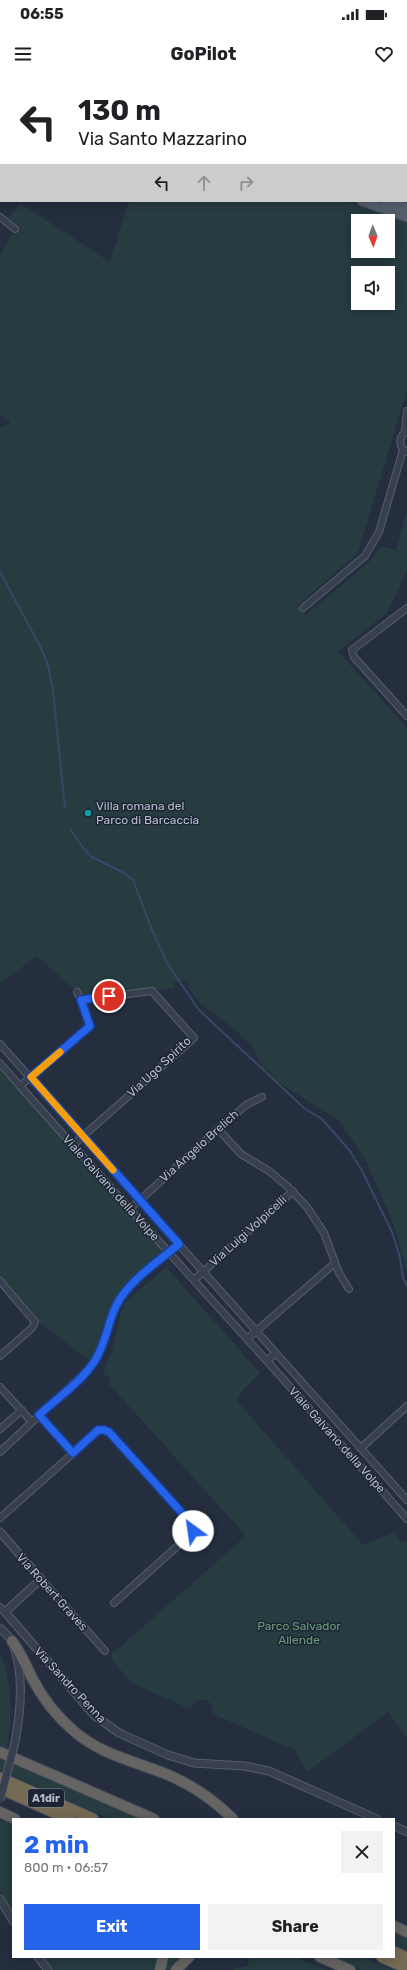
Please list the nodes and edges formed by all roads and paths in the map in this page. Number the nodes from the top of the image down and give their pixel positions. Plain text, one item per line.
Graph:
1 (365, 202) edge
2 (391, 202) edge
3 (407, 208) edge
4 (0, 217) edge
5 (407, 217) edge
6 (15, 229) dead end
7 (407, 411) edge
8 (406, 432) edge
9 (405, 451) edge
10 (303, 608) dead end
11 (407, 608) edge
12 (407, 716) edge
13 (77, 992) dead end
14 (81, 1000) junction
15 (0, 1044) edge
16 (0, 1063) edge
17 (31, 1077) junction
18 (20, 1086) junction
19 (262, 1097) dead end
20 (218, 1129) junction
21 (83, 1136) junction
22 (73, 1145) junction
23 (293, 1191) junction
24 (139, 1200) junction
25 (130, 1209) junction
26 (179, 1244) junction
27 (169, 1253) junction
28 (335, 1262) junction
29 (204, 1272) junction
30 (194, 1280) junction
31 (0, 1281) edge
32 (349, 1289) dead end
33 (256, 1331) junction
34 (247, 1339) junction
35 (276, 1353) junction
36 (0, 1356) edge
37 (268, 1361) junction
38 (0, 1387) edge
39 (407, 1406) edge
40 (22, 1410) junction
41 (39, 1415) junction
42 (32, 1422) junction
43 (0, 1429) edge
44 (361, 1448) junction
45 (0, 1452) edge
46 (73, 1453) junction
47 (407, 1500) edge
48 (0, 1518) edge
49 (407, 1519) edge
50 (0, 1532) edge
51 (41, 1579) junction
52 (114, 1603) dead end
53 (2, 1609) edge
54 (0, 1628) edge
55 (12, 1641) junction
56 (105, 1651) dead end
57 (0, 1752) edge
58 (0, 1778) edge
59 (0, 1788) edge
60 (0, 1800) edge
61 (0, 1812) edge
62 (13, 1818) edge
63 (67, 1818) edge
64 (91, 1818) edge
65 (152, 1818) edge
66 (232, 1818) edge
67 (375, 1818) edge
68 (395, 1826) edge
69 (407, 1832) edge
70 (0, 1899) edge
71 (12, 1919) edge
72 (395, 1926) edge
73 (407, 1932) edge
74 (395, 1952) edge
75 (39, 1958) edge
76 (163, 1958) edge
77 (189, 1958) edge
78 (322, 1958) edge
79 (384, 1958) edge
80 (407, 1958) edge
81 (407, 1968) edge
82 (48, 1970) edge
83 (160, 1970) edge
84 (176, 1970) edge
85 (350, 1970) edge

1 - 5 main road
2 - 3 main road
4 - 6 street
7 - 8 street
8 - 9 street
9 - 10 street
11 - 12 street
13 - 14 street
14 - 17 street
14 - 21 street, Via Ugo Spirito
15 - 17 street, Viale Galvano della Volpe
16 - 18 street, Viale Galvano della Volpe
17 - 18 street
17 - 21 street, Viale Galvano della Volpe
18 - 22 street, Viale Galvano della Volpe
19 - 20 street, Via Angelo Brelich
20 - 23 street
20 - 24 street, Via Angelo Brelich
21 - 22 street, Via Ugo Spirito
21 - 24 street, Viale Galvano della Volpe
22 - 25 street, Viale Galvano della Volpe
23 - 28 street
23 - 29 street, Via Luigi Volpicelli
24 - 25 street, Via Angelo Brelich
24 - 26 street, Viale Galvano della Volpe
25 - 27 street, Viale Galvano della Volpe
26 - 27 street
26 - 29 street, Viale Galvano della Volpe
27 - 30 street, Viale Galvano della Volpe
27 - 41 street
28 - 32 street
28 - 33 street
29 - 30 street, Via Luigi Volpicelli
29 - 33 street, Viale Galvano della Volpe
30 - 34 street, Viale Galvano della Volpe
31 - 36 street
33 - 34 street
33 - 35 street, Viale Galvano della Volpe
34 - 37 street, Viale Galvano della Volpe
35 - 37 street
35 - 44 street, Viale Galvano della Volpe
37 - 49 street, Viale Galvano della Volpe
38 - 40 street
39 - 44 street
40 - 42 street
40 - 43 street
41 - 42 street
41 - 46 street
42 - 45 street
44 - 47 street, Viale Galvano della Volpe
46 - 48 street
46 - 52 street
50 - 51 street, Via Robert Graves
51 - 53 street
51 - 56 street, Via Robert Graves
53 - 67 street, Via Sandro Penna
54 - 55 street
55 - 60 street, bridge
55 - 66 highway
57 - 65 highway
58 - 64 highway, A1dir
59 - 63 highway, A1dir
61 - 62 highway
68 - 69 street
70 - 71 street
72 - 73 highway
74 - 80 highway
75 - 82 street
76 - 83 highway
77 - 84 highway
78 - 85 highway
79 - 81 highway

